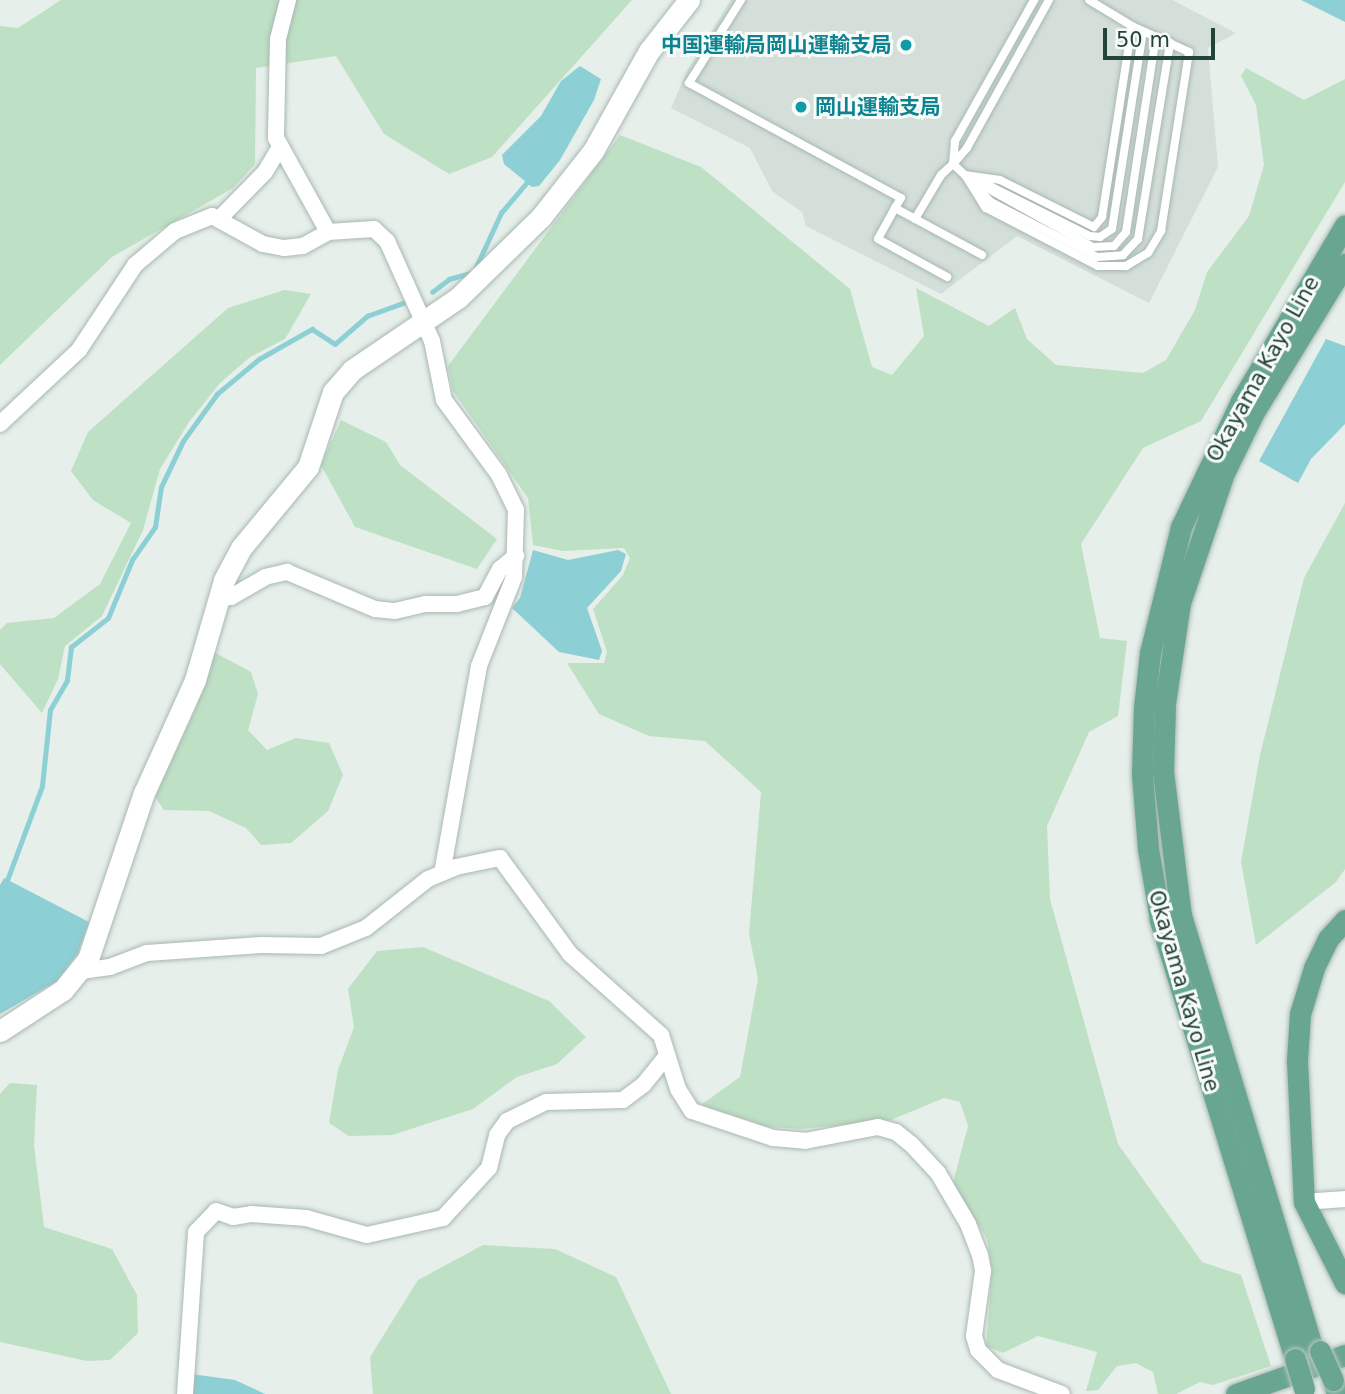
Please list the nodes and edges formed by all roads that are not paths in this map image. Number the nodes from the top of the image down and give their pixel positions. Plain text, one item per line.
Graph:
1 (288, 0) edge
2 (689, 0) edge
3 (741, 0) edge
4 (1034, 0) edge
5 (1049, 0) edge
6 (1089, 0) edge
7 (1132, 26) junction
8 (1143, 31) junction
9 (1156, 37) junction
10 (1170, 43) junction
11 (279, 149) junction
12 (953, 164) junction
13 (965, 175) junction
14 (895, 208) junction
15 (220, 218) junction
16 (915, 219) junction
17 (1345, 225) edge
18 (328, 232) junction
19 (982, 255) dead end
20 (1345, 264) edge
21 (947, 277) dead end
22 (424, 324) junction
23 (0, 424) edge
24 (516, 556) junction
25 (218, 598) junction
26 (442, 873) junction
27 (1345, 920) edge
28 (81, 971) junction
29 (0, 1031) edge
30 (667, 1056) junction
31 (1345, 1199) edge
32 (1304, 1202) junction
33 (1345, 1283) edge
34 (1310, 1355) junction
35 (1345, 1355) edge
36 (1322, 1389) edge
37 (1233, 1393) edge
38 (185, 1394) edge
39 (1062, 1394) edge

1 - 11 street
2 - 22 street
3 - 14 lane
4 - 12 lane
5 - 12 lane
6 - 7 lane
7 - 8 lane
7 - 13 lane
8 - 9 lane
8 - 13 lane
9 - 10 lane
9 - 13 lane
10 - 13 lane
10 - 13 lane
11 - 15 street
11 - 18 street
12 - 13 lane
12 - 16 lane
14 - 16 lane
14 - 21 lane
15 - 18 street
15 - 23 street
16 - 19 lane
17 - 34 main road, Okayama Kayo Line
18 - 22 street
20 - 34 main road, Okayama Kayo Line
22 - 24 street
22 - 25 street
24 - 25 street
24 - 26 street
25 - 28 street
26 - 28 street
26 - 30 street
27 - 32 main road
28 - 29 street
30 - 38 street
30 - 39 street
31 - 32 street
32 - 33 main road
34 - 36 main road, Okayama Kayo Line
35 - 37 main road

